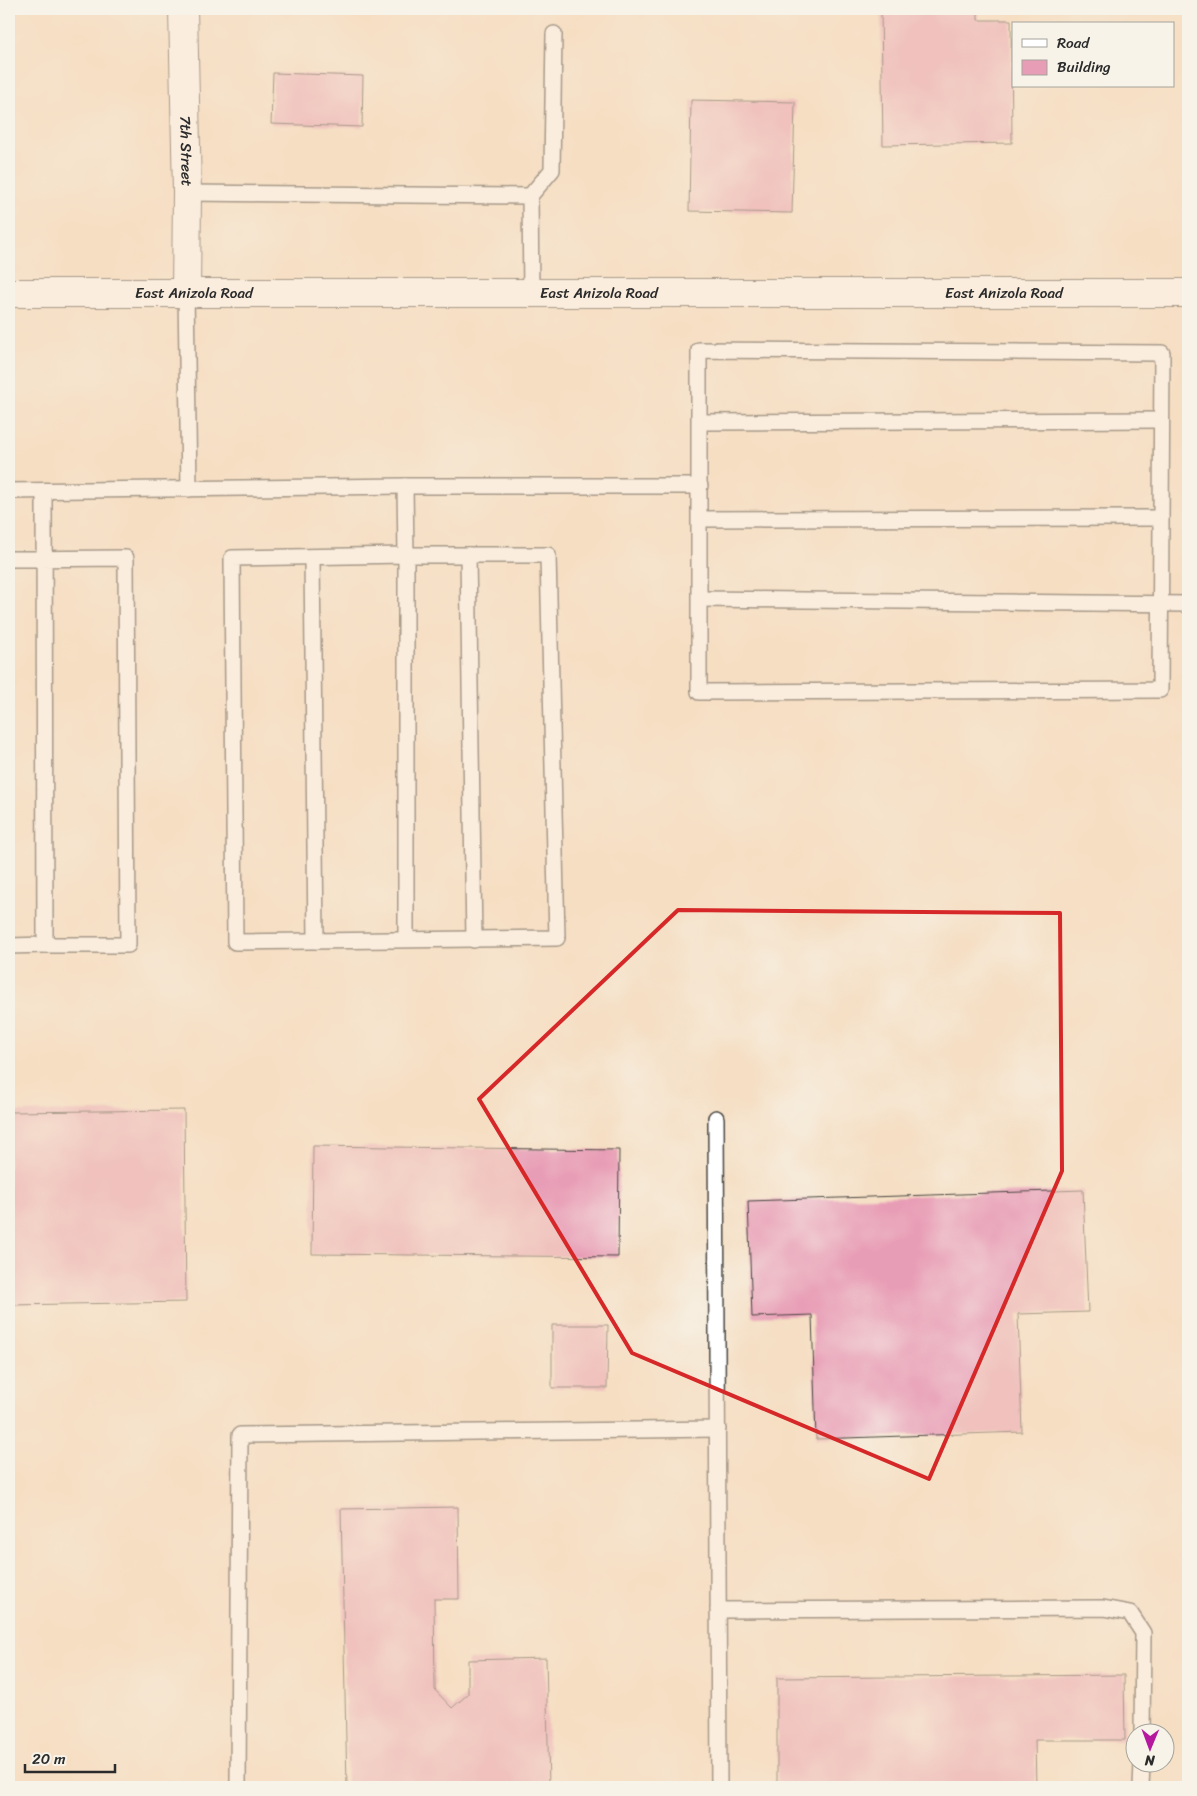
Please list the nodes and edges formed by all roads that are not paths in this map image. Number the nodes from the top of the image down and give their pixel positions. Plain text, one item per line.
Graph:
1 (183, 9) edge
2 (554, 34) dead end
3 (187, 193) junction
4 (530, 196) junction
5 (186, 293) junction
6 (532, 293) junction
7 (1188, 293) edge
8 (9, 294) edge
9 (1162, 420) junction
10 (700, 422) junction
11 (405, 486) junction
12 (700, 486) junction
13 (189, 489) junction
14 (9, 491) edge
15 (44, 491) junction
16 (1161, 518) junction
17 (700, 519) junction
18 (406, 555) junction
19 (468, 555) junction
20 (312, 557) junction
21 (44, 558) junction
22 (9, 559) edge
23 (700, 599) junction
24 (1160, 604) junction
25 (1188, 604) edge
26 (406, 940) junction
27 (474, 940) junction
28 (316, 941) junction
29 (45, 945) junction
30 (9, 946) edge
31 (716, 1118) dead end
32 (718, 1429) junction
33 (718, 1610) junction
34 (1142, 1724) edge
35 (1142, 1774) edge
36 (238, 1787) edge
37 (719, 1787) edge
38 (1141, 1787) edge

1 - 3 street, 7th Street
2 - 4 lane
3 - 4 lane
3 - 5 street, 7th Street
4 - 6 lane
5 - 6 street, East Anizola Road
5 - 8 street, East Anizola Road
5 - 13 lane
6 - 7 street, East Anizola Road
9 - 10 lane
9 - 10 lane
9 - 16 lane
10 - 12 lane
11 - 12 lane
11 - 13 lane
11 - 18 lane
12 - 17 lane
13 - 15 lane
14 - 15 lane
15 - 21 lane
16 - 17 lane
16 - 24 lane
17 - 23 lane
18 - 19 lane
18 - 20 lane
18 - 26 lane
19 - 27 lane
19 - 27 lane
20 - 28 lane
20 - 28 lane
21 - 22 lane
21 - 29 lane
21 - 29 lane
23 - 24 lane
23 - 24 lane
24 - 25 lane
26 - 27 lane
26 - 28 lane
29 - 30 lane
31 - 32 lane
32 - 33 lane
32 - 36 lane
33 - 34 lane
33 - 37 lane
35 - 38 lane

